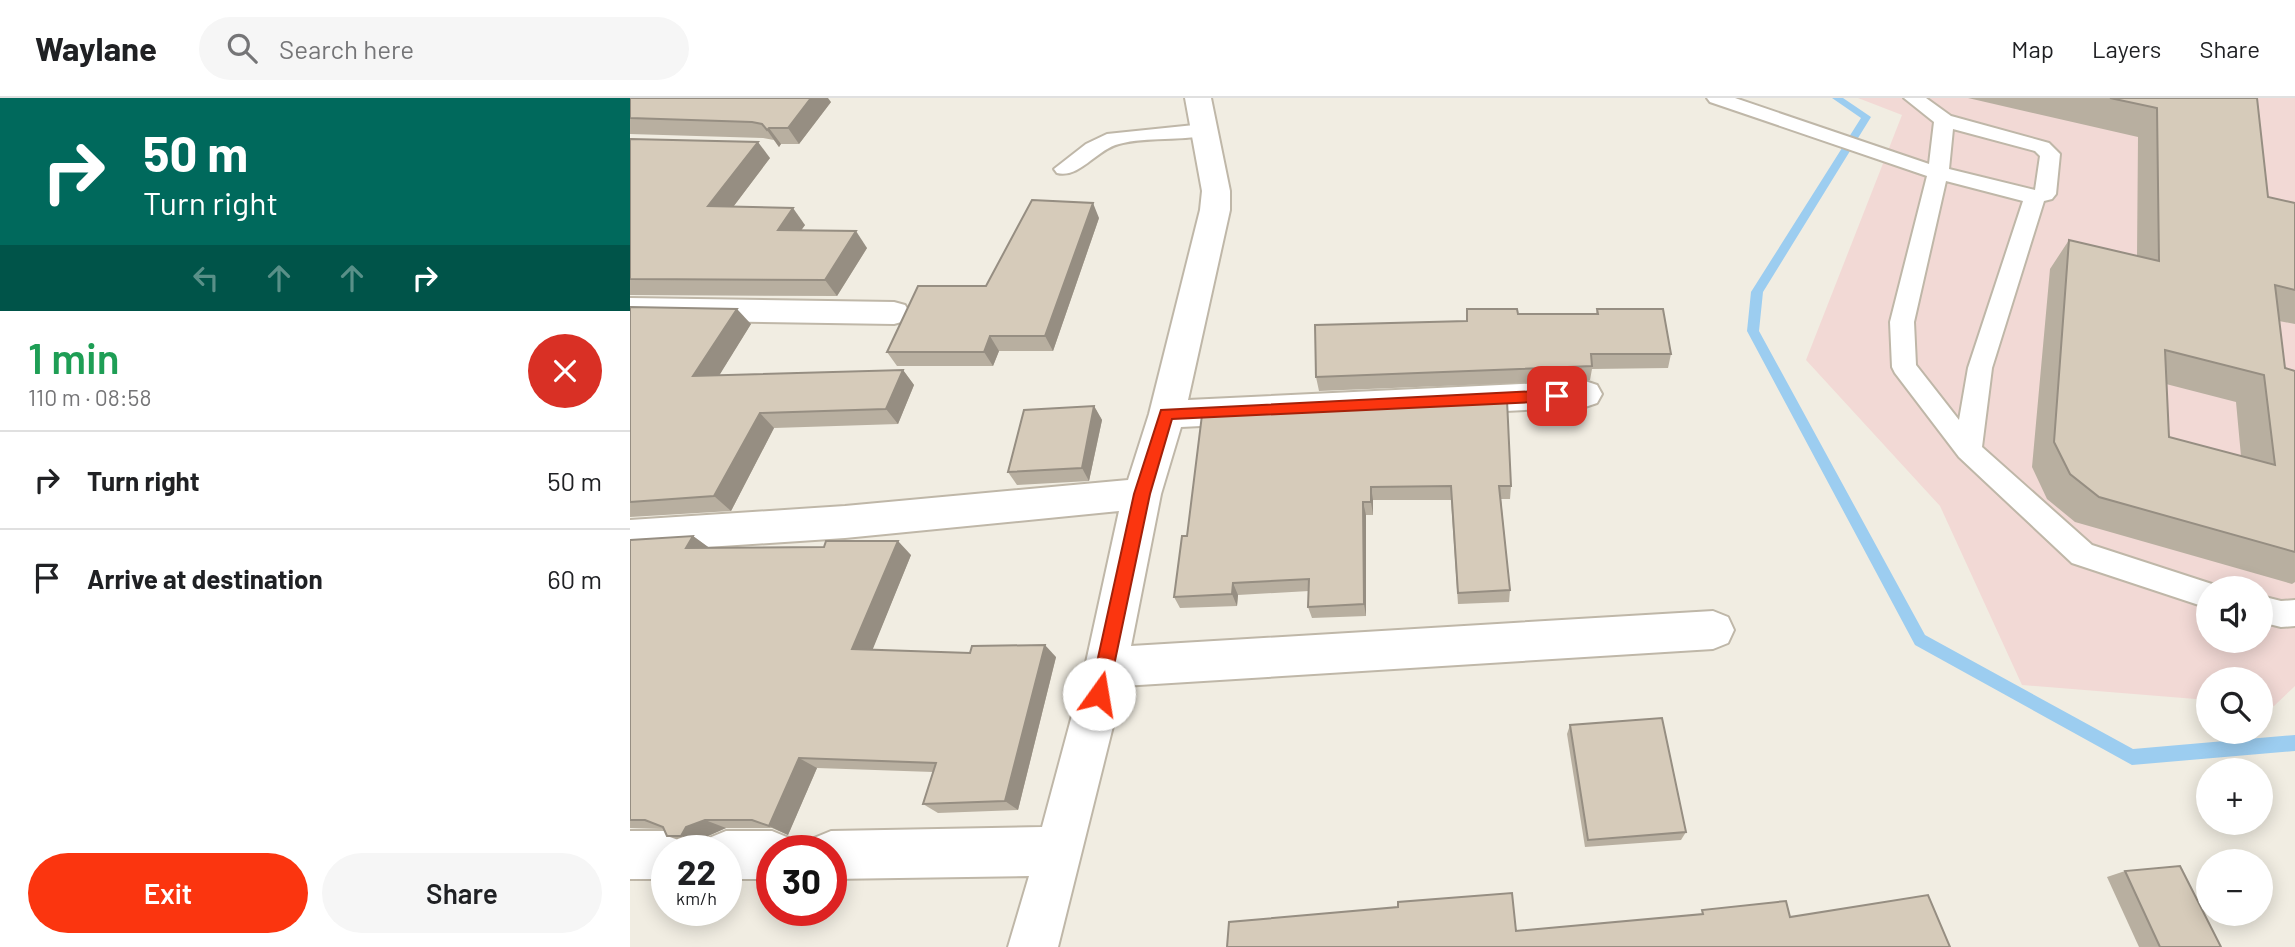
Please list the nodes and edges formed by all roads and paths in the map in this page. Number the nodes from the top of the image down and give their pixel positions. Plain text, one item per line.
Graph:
1 (1717, 98) edge
2 (1913, 98) edge
3 (1201, 114) edge
4 (1944, 120) junction
5 (1064, 169) dead end
6 (1938, 173) junction
7 (2035, 197) junction
8 (630, 309) edge
9 (894, 313) dead end
10 (1584, 394) dead end
11 (1167, 414) junction
12 (1968, 450) junction
13 (1142, 494) junction
14 (630, 536) edge
15 (2196, 591) edge
16 (2273, 612) edge
17 (2295, 613) edge
18 (1713, 630) dead end
19 (1106, 667) junction
20 (1060, 851) junction
21 (630, 855) edge
22 (651, 855) edge
23 (847, 855) edge
24 (1033, 947) edge

1 - 6 lane
2 - 4 lane
3 - 5 lane
3 - 11 street
4 - 6 lane
4 - 7 lane
6 - 7 lane
6 - 12 lane
7 - 12 lane
8 - 9 street
10 - 11 street
11 - 13 street
12 - 15 lane
13 - 14 street
13 - 19 street
16 - 17 lane
18 - 19 street
19 - 20 street
20 - 23 street
20 - 24 street
21 - 22 street

